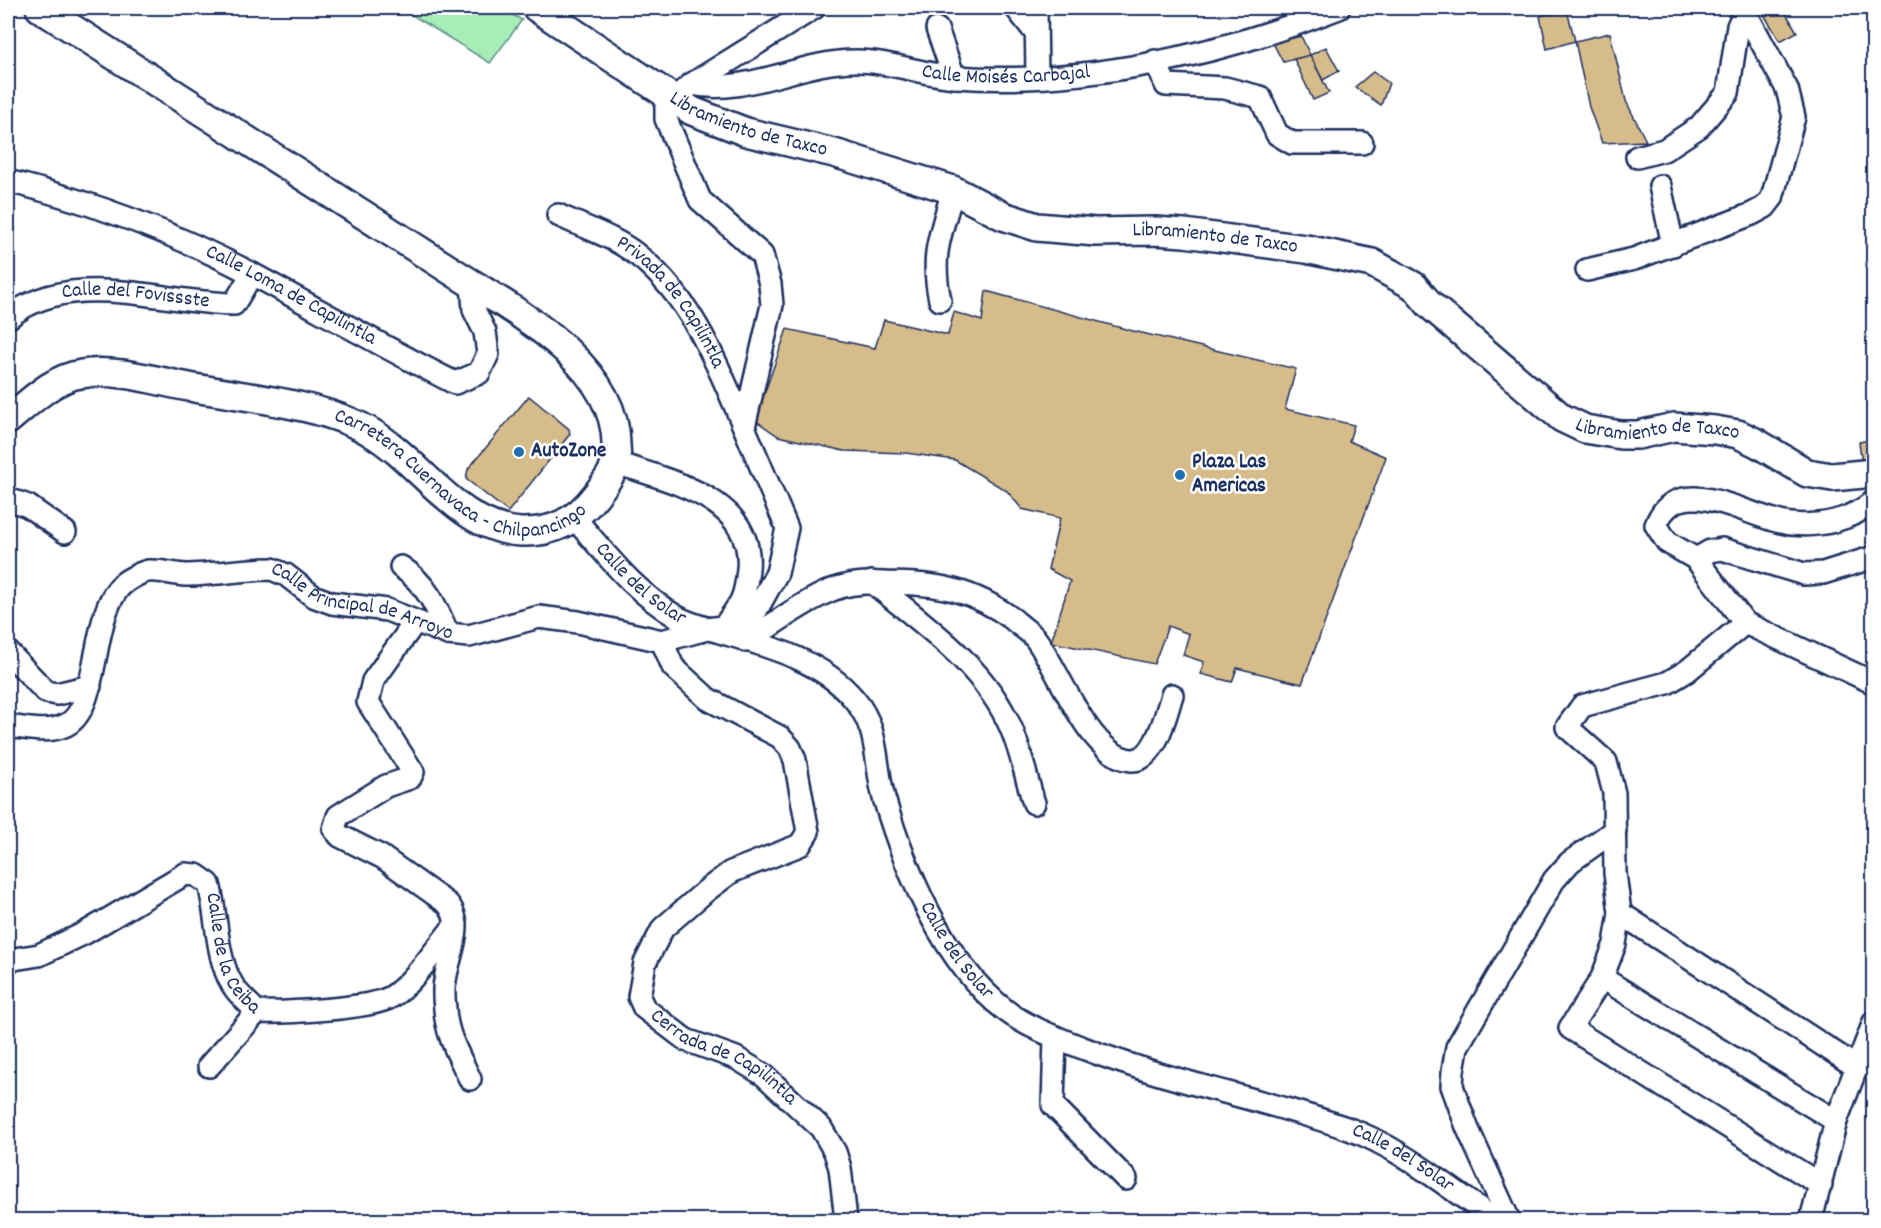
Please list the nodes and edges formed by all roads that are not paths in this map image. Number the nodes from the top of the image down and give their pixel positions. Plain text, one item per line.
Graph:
1 (40, 8) edge
2 (537, 8) edge
3 (814, 8) edge
4 (1016, 8) edge
5 (1036, 8) edge
6 (1339, 8) edge
7 (1744, 9) edge
8 (937, 29) dead end
9 (1035, 32) junction
10 (1155, 61) junction
11 (954, 77) junction
12 (1037, 77) junction
13 (682, 91) junction
14 (1362, 143) dead end
15 (1637, 157) dead end
16 (8, 181) edge
17 (1660, 186) dead end
18 (953, 190) junction
19 (558, 215) dead end
20 (1673, 245) junction
21 (1587, 270) dead end
22 (252, 274) junction
23 (472, 284) junction
24 (940, 300) dead end
25 (8, 318) edge
26 (8, 420) edge
27 (744, 427) junction
28 (616, 463) junction
29 (1874, 473) edge
30 (8, 498) edge
31 (1874, 501) edge
32 (575, 519) junction
33 (65, 532) dead end
34 (1874, 557) edge
35 (1696, 559) junction
36 (401, 567) dead end
37 (872, 582) junction
38 (415, 622) junction
39 (1745, 623) junction
40 (715, 628) junction
41 (448, 634) junction
42 (662, 641) junction
43 (746, 641) junction
44 (8, 652) edge
45 (1874, 683) edge
46 (90, 686) junction
47 (1172, 695) dead end
48 (10, 725) edge
49 (1034, 803) dead end
50 (1616, 830) junction
51 (1620, 913) junction
52 (457, 924) junction
53 (8, 960) edge
54 (1602, 978) junction
55 (257, 1012) junction
56 (1874, 1022) edge
57 (1055, 1037) junction
58 (210, 1066) dead end
59 (1858, 1068) junction
60 (470, 1078) dead end
61 (1836, 1121) junction
62 (1126, 1179) dead end
63 (1821, 1185) junction
64 (846, 1221) edge
65 (1496, 1221) edge
66 (1509, 1221) edge
67 (1811, 1221) edge

1 - 23 main road
2 - 13 main road, Libramiento de Taxco
3 - 13 street
4 - 9 street
5 - 9 street
6 - 10 street, Calle Moisés Carbajal
7 - 15 street
7 - 20 street
8 - 11 street
9 - 12 street
10 - 12 street, Calle Moisés Carbajal
10 - 14 street
11 - 12 street, Calle Moisés Carbajal
11 - 13 street, Calle Moisés Carbajal
13 - 18 main road, Libramiento de Taxco
13 - 27 street
16 - 22 street, Calle Loma de Capilintla
17 - 20 street
18 - 24 street
18 - 29 main road, Libramiento de Taxco
19 - 27 street, Privada de Capilintla
20 - 21 street
22 - 23 street, Calle Loma de Capilintla
22 - 25 street, Calle del Fovissste
23 - 28 main road
26 - 32 main road, Carretera Cuernavaca - Chilpancingo
27 - 40 street, Privada de Capilintla
28 - 32 main road, Carretera Cuernavaca - Chilpancingo
28 - 40 street
30 - 33 street
31 - 35 street
32 - 40 street, Calle del Solar
34 - 35 street
35 - 39 street
36 - 41 street
37 - 43 street
37 - 47 street
37 - 49 street
38 - 41 street, Calle Principal de Arroyo
38 - 46 street, Calle Principal de Arroyo
38 - 52 street
39 - 45 street
39 - 50 street
40 - 42 street, Calle Principal de Arroyo
40 - 43 street, Calle del Solar
41 - 42 street, Calle Principal de Arroyo
42 - 64 street, Cerrada de Capilintla
43 - 57 street, Calle del Solar
44 - 46 street
46 - 48 street, Calle Principal de Arroyo
50 - 51 street
50 - 66 street
51 - 54 street
51 - 59 street
52 - 55 street, Calle de la Ceiba
52 - 60 street
53 - 55 street, Calle de la Ceiba
54 - 61 street
54 - 63 street
55 - 58 street
56 - 59 street
57 - 62 street
57 - 65 street, Calle del Solar
59 - 61 street
61 - 63 street
63 - 67 street

